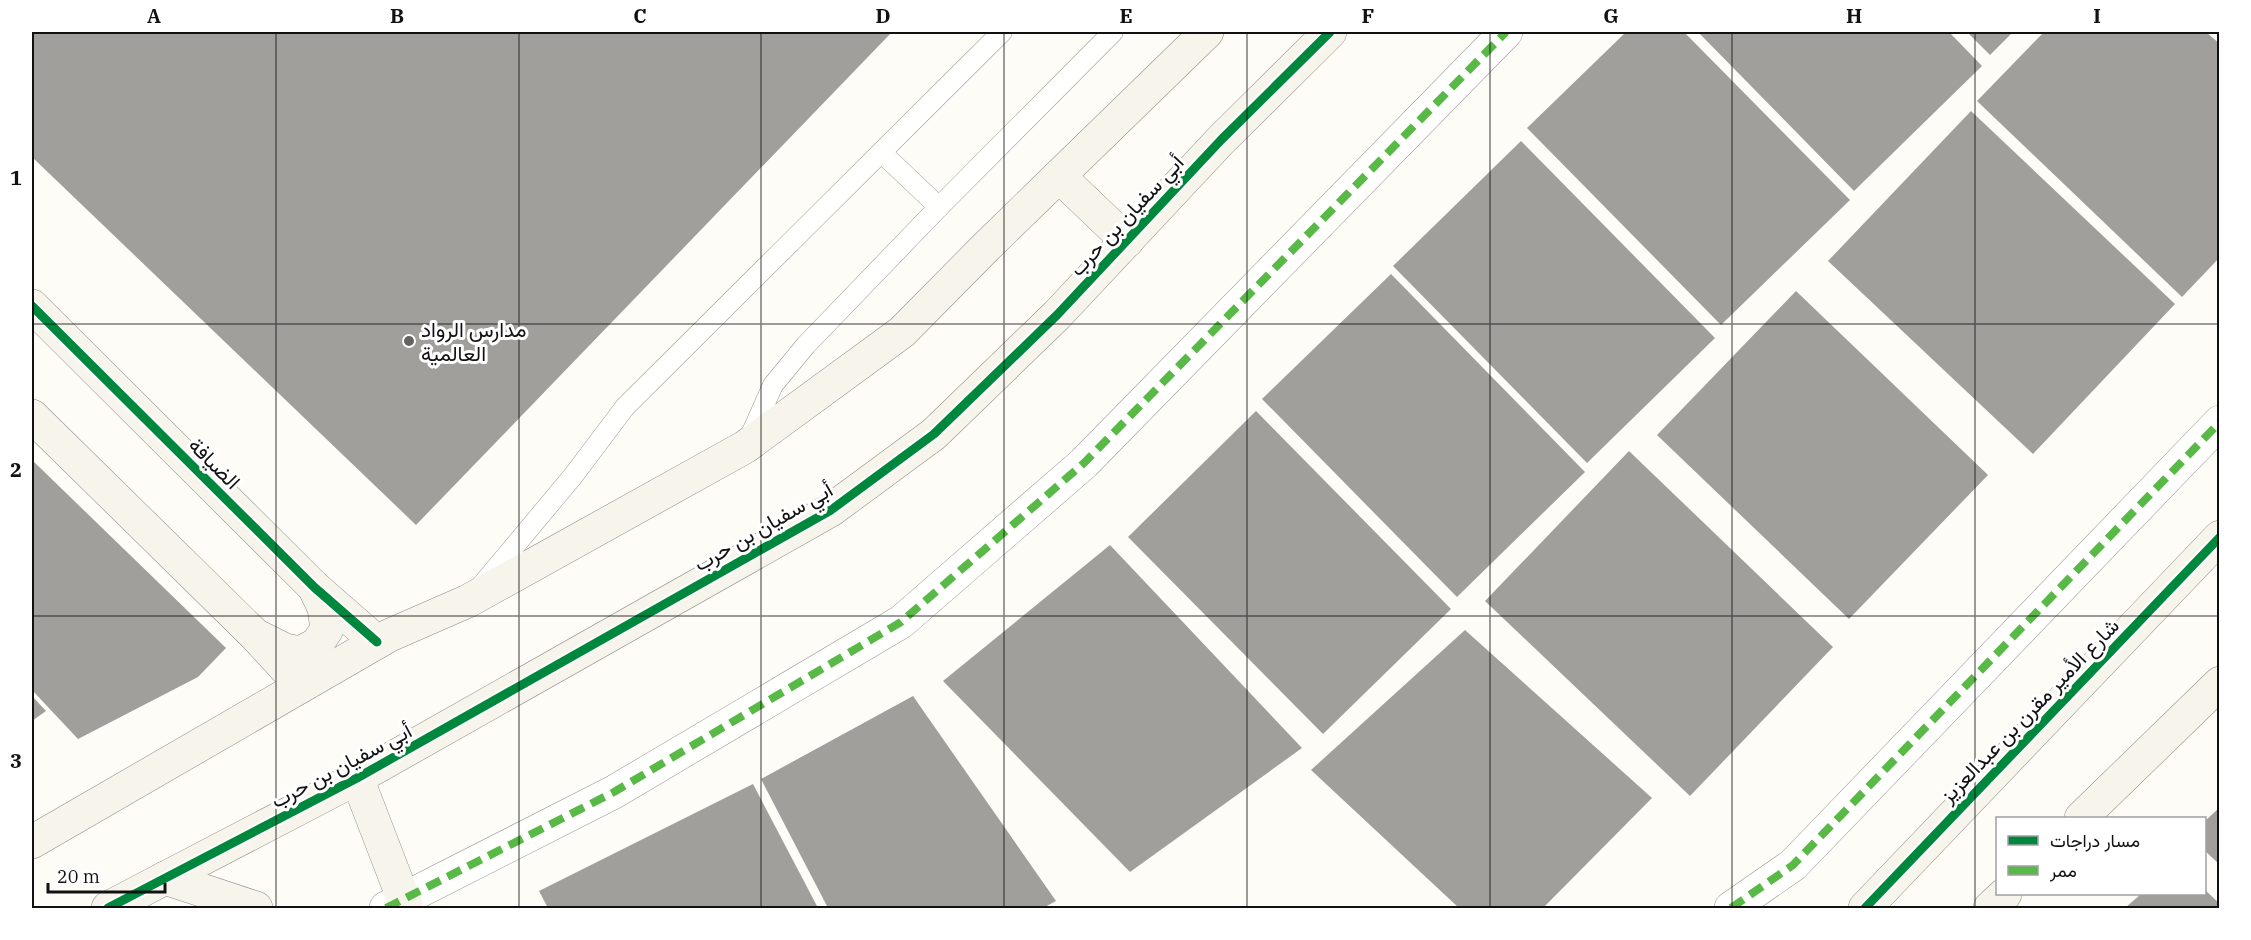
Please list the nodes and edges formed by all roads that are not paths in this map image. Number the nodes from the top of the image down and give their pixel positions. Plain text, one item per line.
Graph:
1 (1002, 32) edge
2 (1113, 32) edge
3 (1207, 32) edge
4 (1330, 32) edge
5 (1506, 32) edge
6 (882, 153) junction
7 (1059, 176) junction
8 (939, 207) junction
9 (1127, 241) junction
10 (32, 306) edge
11 (32, 416) edge
12 (2220, 422) edge
13 (745, 447) junction
14 (2220, 537) edge
15 (314, 586) junction
16 (468, 601) junction
17 (256, 636) junction
18 (377, 642) junction
19 (2220, 682) edge
20 (301, 685) junction
21 (357, 778) junction
22 (2083, 817) edge
23 (32, 842) edge
24 (165, 879) junction
25 (2004, 895) edge
26 (399, 906) edge
27 (108, 909) edge
28 (256, 909) edge
29 (1731, 909) edge
30 (1865, 909) edge
31 (1990, 909) edge

1 - 6 lane
2 - 8 lane
3 - 7 street
4 - 9 street, أبي سفيان بن حرب
5 - 26 street
6 - 8 lane
6 - 16 lane
7 - 9 street
7 - 13 street
8 - 13 lane
9 - 21 street, أبي سفيان بن حرب
10 - 15 street, الضيافة
11 - 17 street
12 - 29 street
13 - 16 street
14 - 30 street, شارع الأمير مقرن بن عبدالعزيز
15 - 17 street
15 - 18 street, الضيافة
16 - 18 street
17 - 20 street
18 - 20 street
19 - 22 street
20 - 23 street
21 - 24 street, أبي سفيان بن حرب
21 - 26 street
24 - 27 street, أبي سفيان بن حرب
24 - 28 street
25 - 31 street

